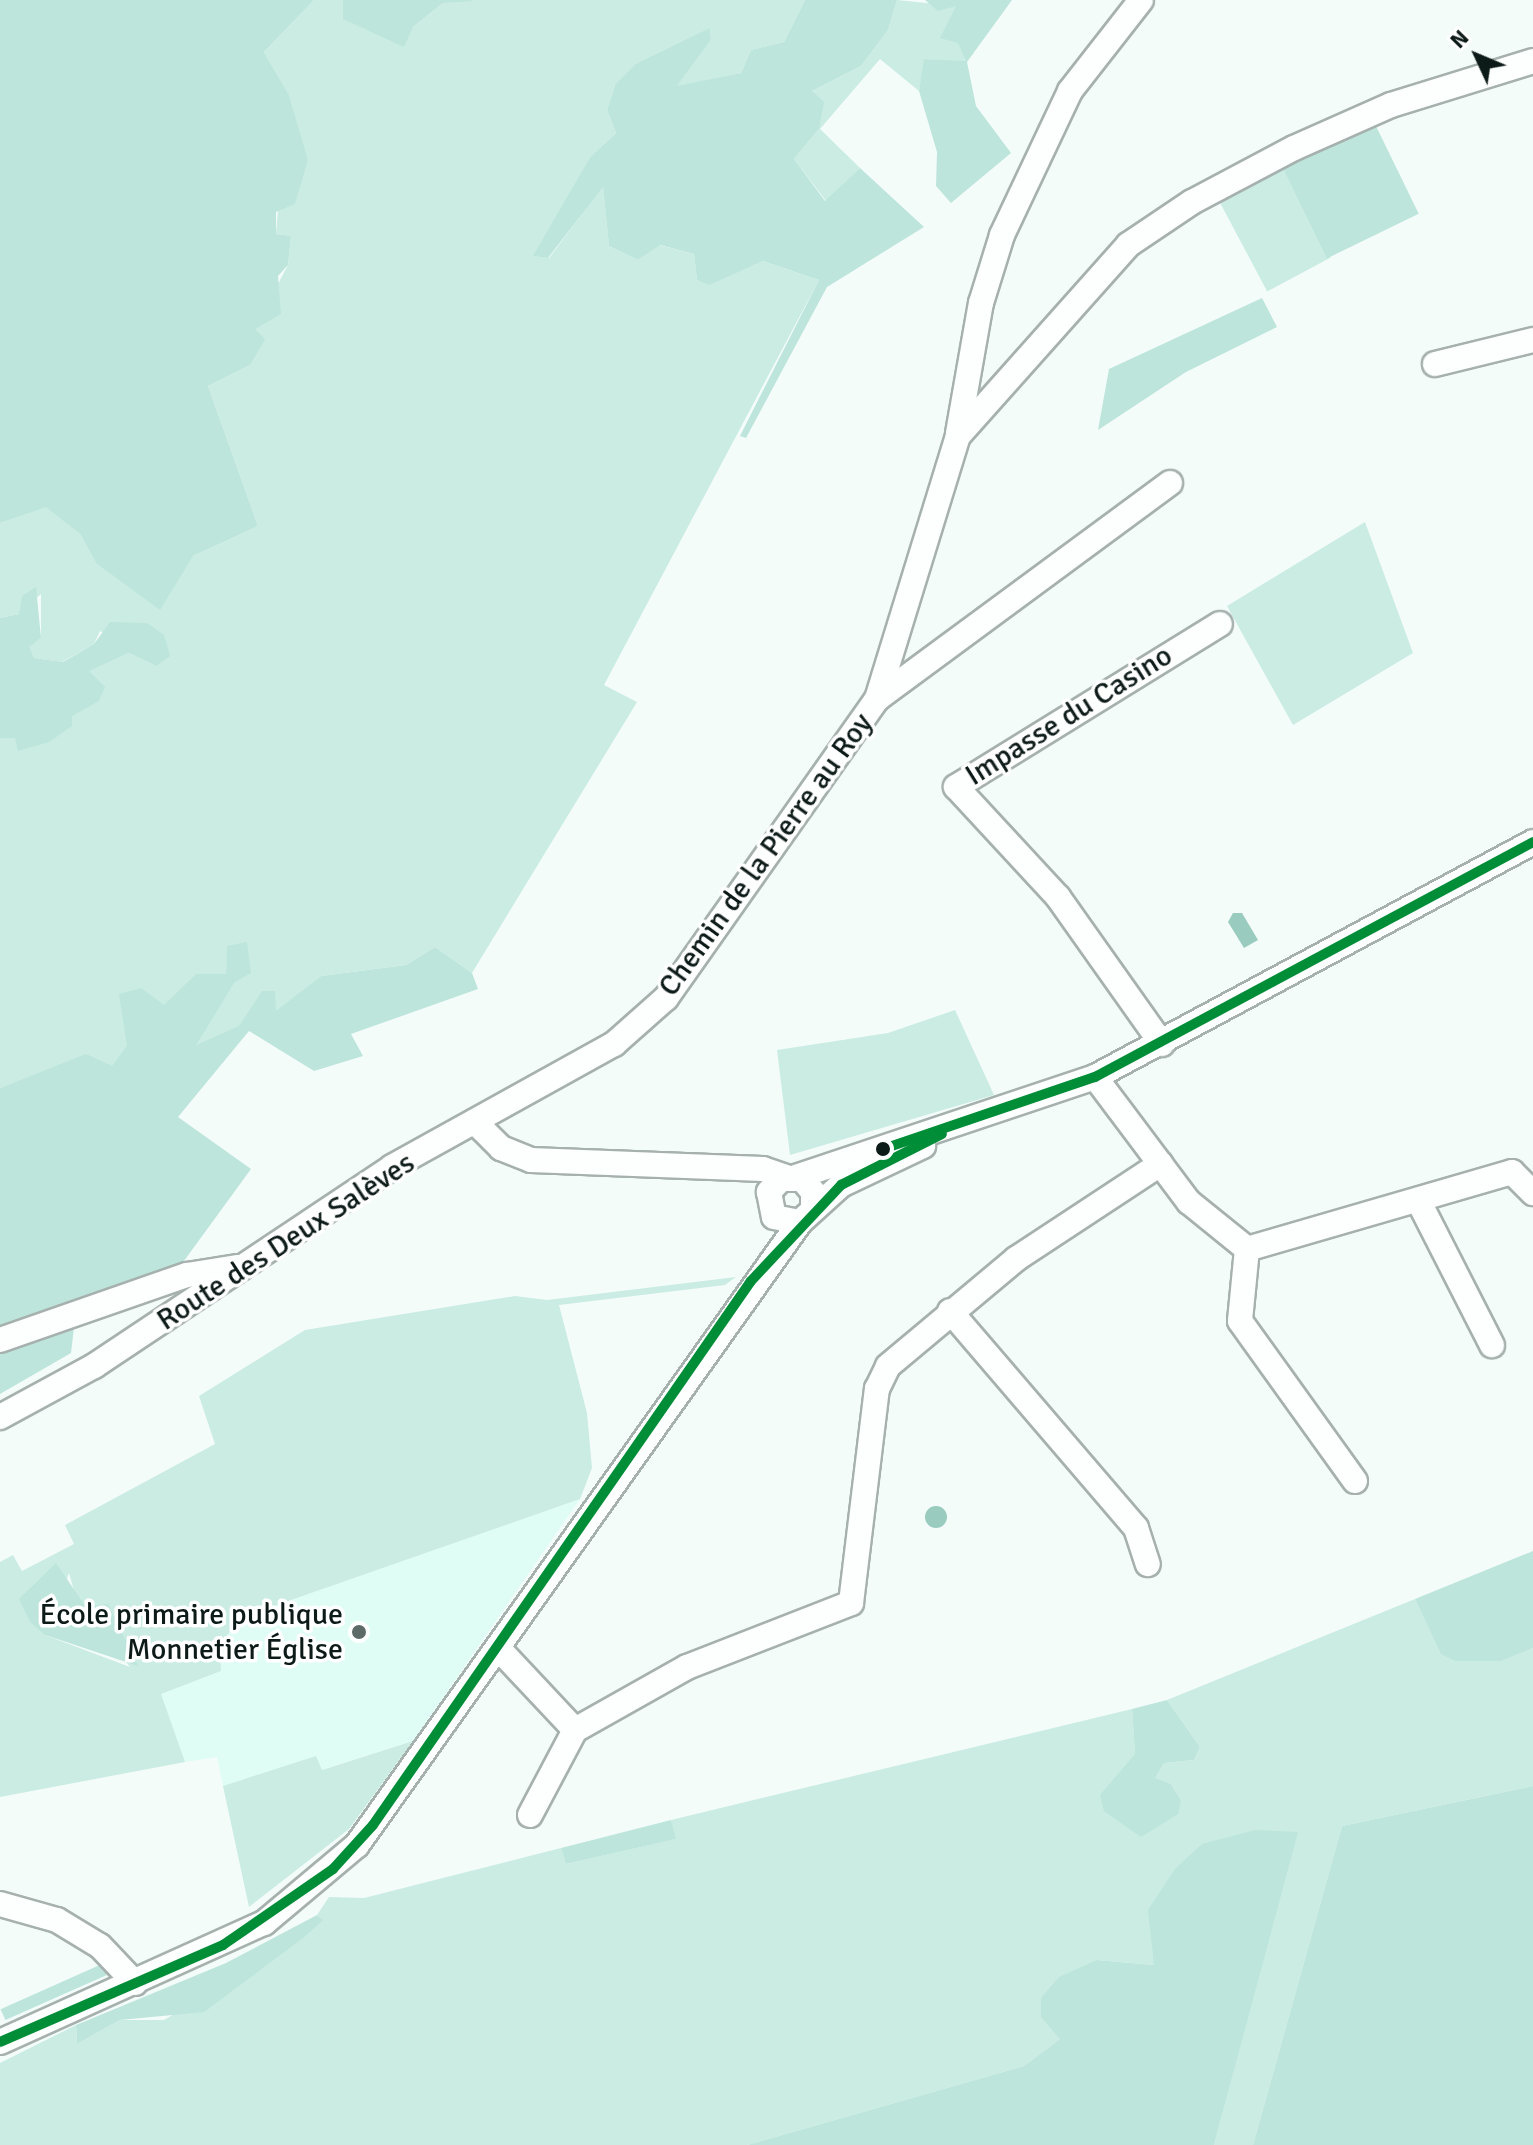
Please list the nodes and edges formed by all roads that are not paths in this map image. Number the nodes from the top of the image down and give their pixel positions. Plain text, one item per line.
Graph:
1 (1141, 0) edge
2 (1533, 61) edge
3 (1533, 340) edge
4 (1435, 364) dead end
5 (958, 436) junction
6 (1170, 483) dead end
7 (1220, 624) dead end
8 (877, 699) junction
9 (1533, 843) edge
10 (1162, 1044) junction
11 (1095, 1077) junction
12 (478, 1125) junction
13 (942, 1134) junction
14 (1160, 1164) junction
15 (721, 1172) junction
16 (791, 1177) junction
17 (1533, 1193) edge
18 (1418, 1200) junction
19 (770, 1208) junction
20 (806, 1215) junction
21 (1247, 1249) junction
22 (244, 1266) junction
23 (751, 1281) junction
24 (950, 1311) junction
25 (0, 1340) edge
26 (1492, 1345) dead end
27 (0, 1417) edge
28 (1355, 1481) dead end
29 (1148, 1564) dead end
30 (498, 1648) junction
31 (575, 1730) junction
32 (530, 1815) dead end
33 (0, 1904) edge
34 (135, 1983) junction
35 (0, 2042) edge

1 - 5 street
2 - 5 street, Chemin de la Pierre au Roy
3 - 4 street
5 - 8 street, Chemin de la Pierre au Roy
6 - 8 street
7 - 10 street, Impasse du Casino
8 - 12 street, Chemin de la Pierre au Roy
9 - 10 street
10 - 11 street
11 - 13 street
11 - 14 street
12 - 15 street
12 - 22 street, Route des Deux Salèves
13 - 16 street
13 - 20 street
14 - 21 street
14 - 24 street
15 - 16 street
15 - 19 street
16 - 19 street
16 - 20 street
17 - 18 street
18 - 21 street
18 - 26 street
19 - 20 street
19 - 23 street
20 - 23 street
21 - 28 street
22 - 25 street
22 - 27 street, Route des Deux Salèves
23 - 30 street
24 - 29 street
24 - 31 street
30 - 31 street
30 - 34 street
31 - 32 street
33 - 34 street
34 - 35 street

